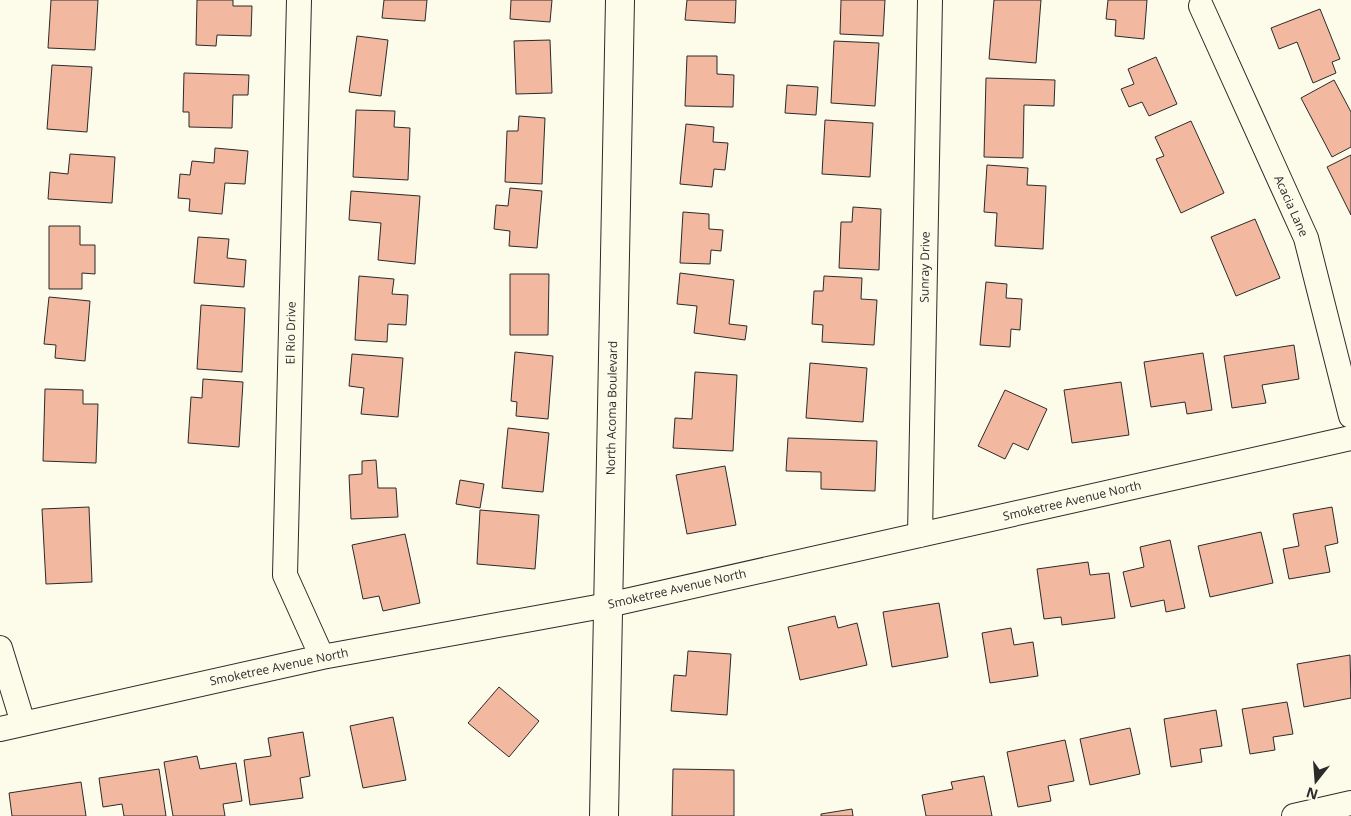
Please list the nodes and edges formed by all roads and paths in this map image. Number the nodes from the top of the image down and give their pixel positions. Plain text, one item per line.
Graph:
1 (299, 0) edge
2 (620, 0) edge
3 (930, 0) edge
4 (1201, 6) dead end
5 (1351, 416) edge
6 (1351, 438) edge
7 (920, 535) junction
8 (608, 605) junction
9 (0, 648) edge
10 (322, 657) junction
11 (23, 723) junction
12 (0, 728) edge
13 (1351, 803) edge
14 (604, 816) edge
15 (1294, 816) edge

1 - 10 street, El Rio Drive
2 - 8 main road, North Acoma Boulevard
3 - 7 street, Sunray Drive
4 - 5 street, Acacia Lane
6 - 7 street, Smoketree Avenue North
7 - 8 street, Smoketree Avenue North
8 - 10 street, Smoketree Avenue North
8 - 14 main road, North Acoma Boulevard
9 - 11 street
10 - 11 street, Smoketree Avenue North
11 - 12 street, Smoketree Avenue North
13 - 15 street

